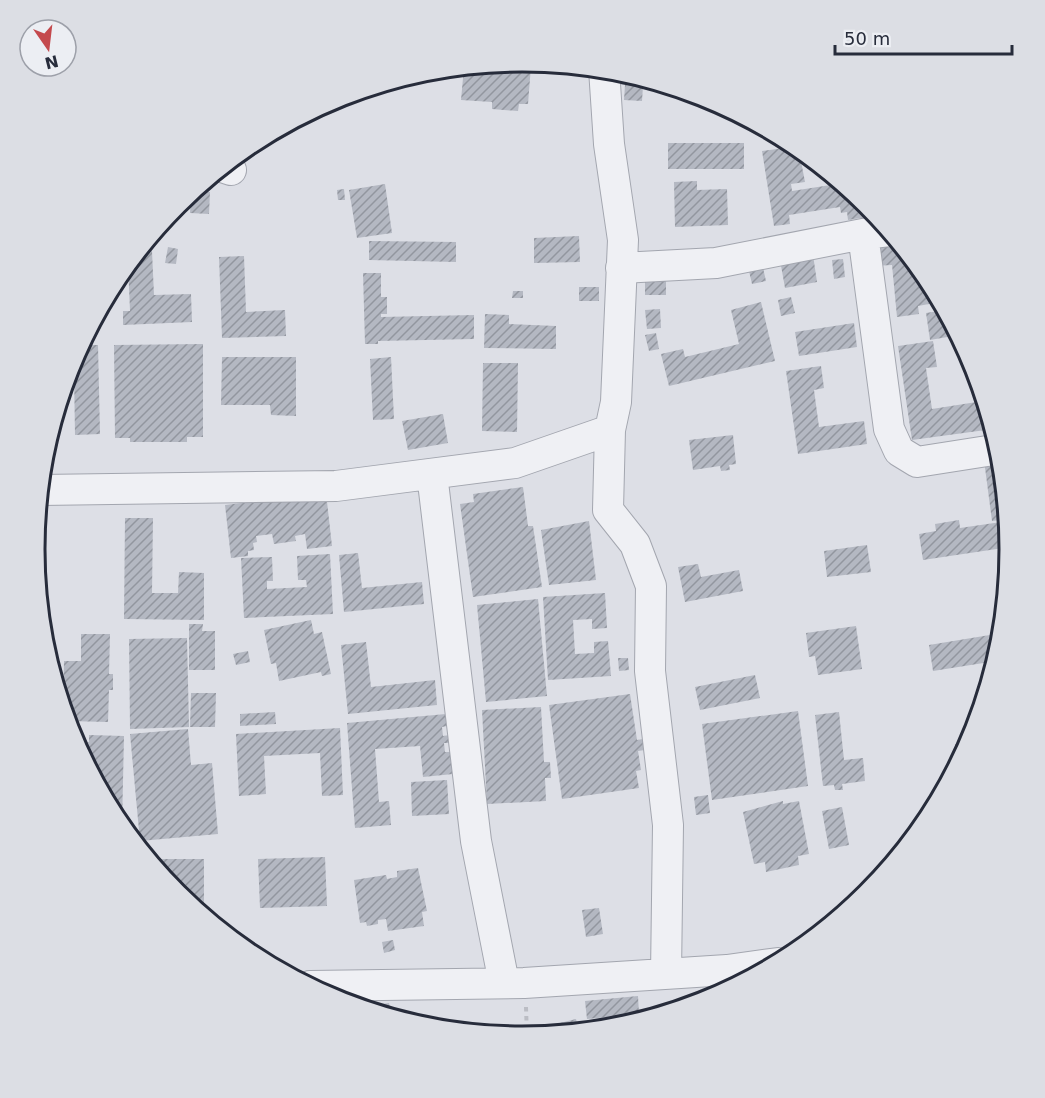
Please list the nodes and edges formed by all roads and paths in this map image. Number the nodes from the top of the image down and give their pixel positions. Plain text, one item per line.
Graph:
1 (604, 79) edge
2 (876, 232) edge
3 (621, 268) junction
4 (610, 430) junction
5 (990, 451) edge
6 (432, 474) junction
7 (49, 490) edge
8 (666, 974) junction
9 (729, 979) edge
10 (504, 983) junction
11 (330, 986) edge

1 - 3 street
2 - 3 street
2 - 5 street
3 - 4 street
4 - 6 street
4 - 8 street
6 - 7 street
6 - 10 street
8 - 9 street
8 - 10 street
10 - 11 street

